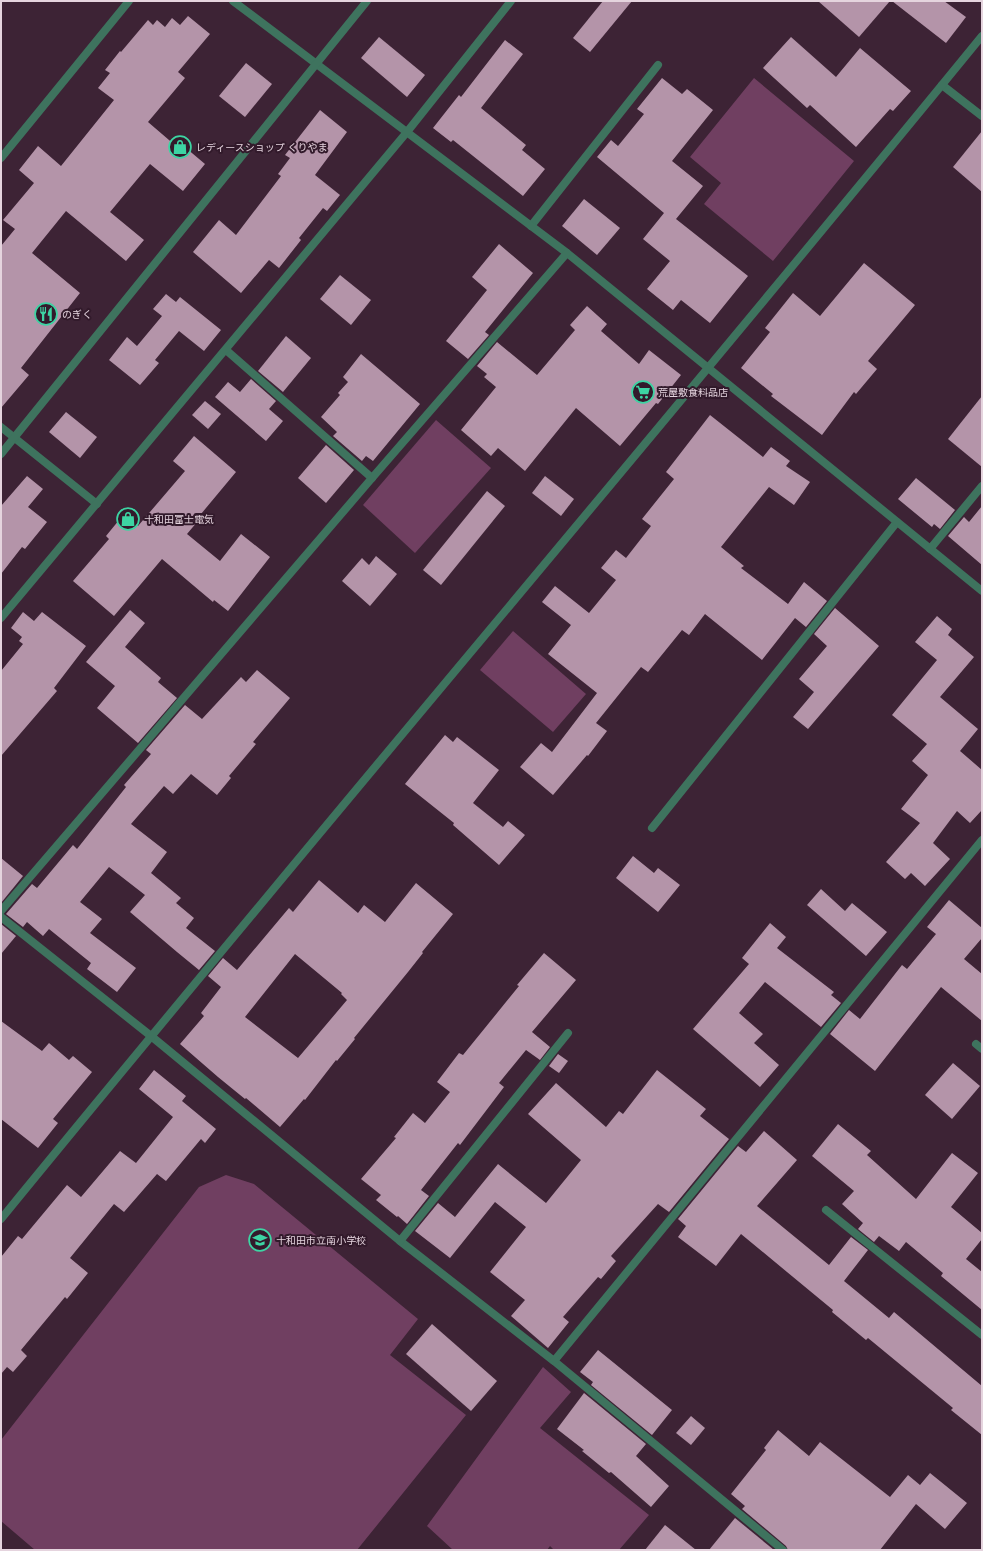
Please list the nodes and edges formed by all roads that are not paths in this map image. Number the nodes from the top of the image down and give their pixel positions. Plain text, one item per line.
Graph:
1 (129, 1) edge
2 (233, 1) edge
3 (367, 1) edge
4 (511, 1) edge
5 (982, 36) edge
6 (316, 64) junction
7 (658, 65) dead end
8 (942, 85) junction
9 (982, 116) edge
10 (407, 132) junction
11 (1, 158) edge
12 (531, 226) junction
13 (567, 253) junction
14 (226, 350) junction
15 (709, 369) junction
16 (1, 427) edge
17 (14, 438) junction
18 (1, 454) edge
19 (372, 478) junction
20 (982, 486) edge
21 (97, 504) junction
22 (897, 522) junction
23 (930, 549) junction
24 (982, 591) edge
25 (1, 618) edge
26 (652, 828) dead end
27 (982, 840) edge
28 (1, 911) edge
29 (1, 917) edge
30 (568, 1033) dead end
31 (151, 1036) junction
32 (826, 1210) dead end
33 (1, 1219) edge
34 (400, 1240) junction
35 (982, 1334) edge
36 (554, 1361) junction
37 (783, 1550) edge

1 - 11 street
2 - 6 street
3 - 6 street
4 - 10 street
5 - 8 street
6 - 10 street
6 - 17 street
7 - 12 street
8 - 9 street
8 - 15 street
10 - 12 street
10 - 14 street
12 - 13 street
13 - 15 street
13 - 19 street
14 - 19 street
14 - 21 street
15 - 22 street
15 - 31 street
16 - 17 street
17 - 18 street
17 - 21 street
19 - 28 street
20 - 23 street
21 - 25 street
22 - 23 street
22 - 26 street
23 - 24 street
27 - 36 street
29 - 31 street
30 - 34 street
31 - 33 street
31 - 34 street
32 - 35 street
34 - 36 street
36 - 37 street

